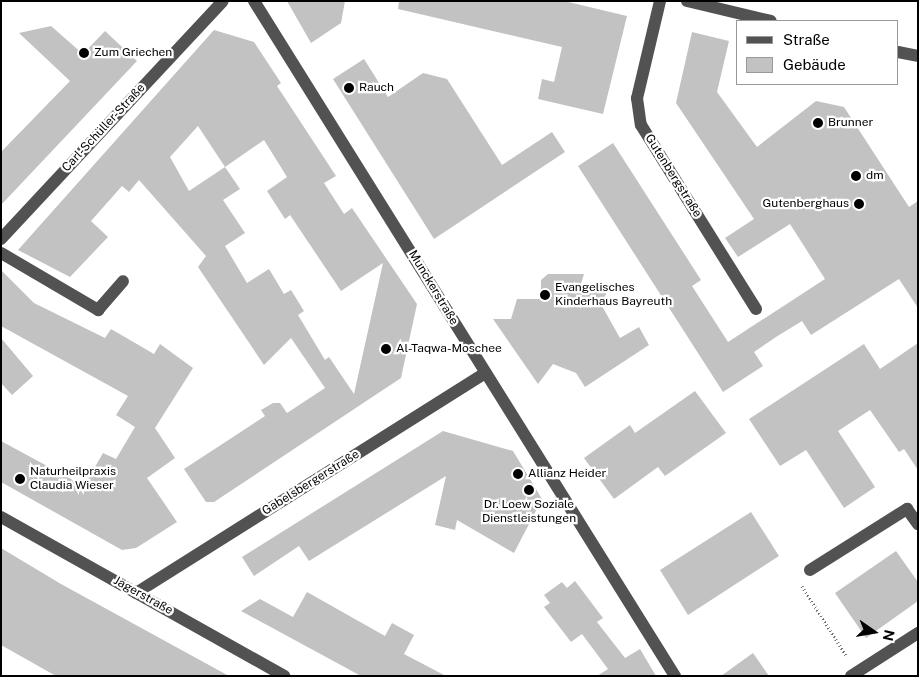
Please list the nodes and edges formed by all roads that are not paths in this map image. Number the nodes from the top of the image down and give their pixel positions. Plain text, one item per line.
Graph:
1 (217, 1) edge
2 (223, 1) edge
3 (254, 1) edge
4 (660, 1) edge
5 (687, 1) edge
6 (207, 17) junction
7 (767, 20) edge
8 (899, 52) edge
9 (918, 56) edge
10 (1, 239) edge
11 (1, 252) edge
12 (123, 281) dead end
13 (756, 309) dead end
14 (486, 373) junction
15 (1, 517) edge
16 (918, 524) edge
17 (810, 570) road end
18 (136, 593) junction
19 (918, 633) edge
20 (854, 674) edge
21 (284, 676) edge
22 (675, 676) edge

1 - 6 street
2 - 6 street
3 - 14 street, Munckerstraße
4 - 13 street, Gutenbergstraße
5 - 7 street
6 - 10 street, Carl-Schüller-Straße
8 - 9 street
11 - 12 street
14 - 18 street, Gabelsbergerstraße
14 - 22 street, Munckerstraße
15 - 18 street, Jägerstraße
16 - 17 street
18 - 21 street, Jägerstraße
19 - 20 street

